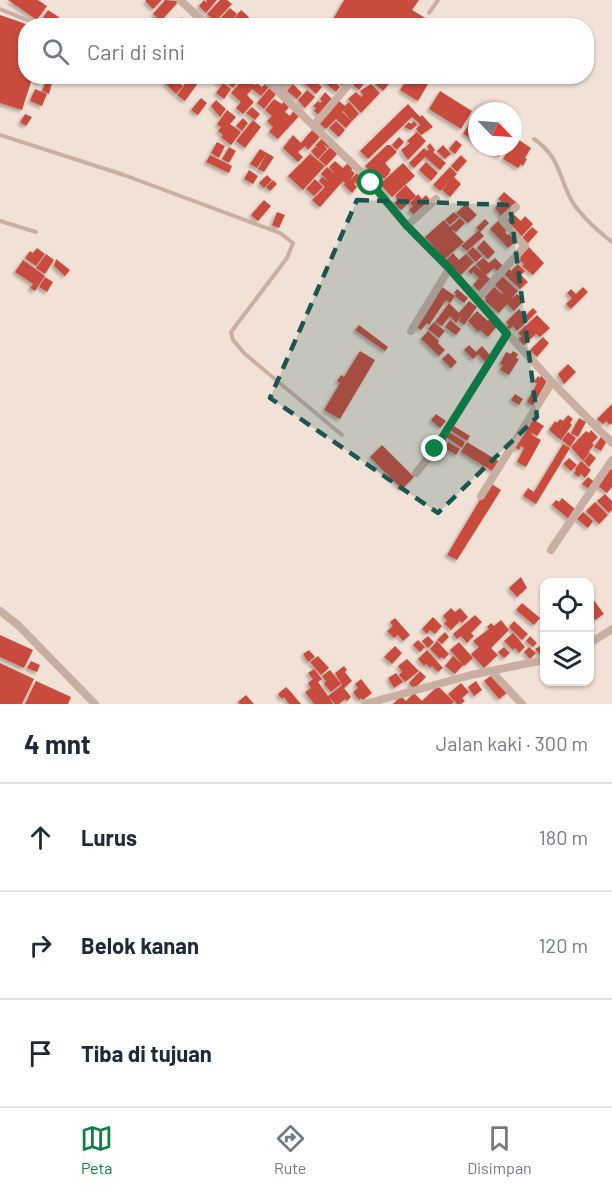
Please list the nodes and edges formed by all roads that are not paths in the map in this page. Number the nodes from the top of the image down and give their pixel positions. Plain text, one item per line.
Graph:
1 (180, 0) edge
2 (438, 0) edge
3 (0, 9) edge
4 (429, 14) dead end
5 (22, 18) edge
6 (199, 18) edge
7 (270, 84) edge
8 (288, 84) edge
9 (349, 84) edge
10 (280, 93) junction
11 (314, 125) junction
12 (0, 135) edge
13 (534, 139) dead end
14 (436, 199) dead end
15 (516, 207) dead end
16 (0, 221) edge
17 (407, 226) junction
18 (36, 232) dead end
19 (612, 242) edge
20 (449, 268) junction
21 (477, 299) junction
22 (411, 332) dead end
23 (507, 334) junction
24 (552, 382) junction
25 (342, 435) dead end
26 (612, 443) edge
27 (612, 460) edge
28 (416, 472) dead end
29 (481, 496) dead end
30 (551, 550) dead end
31 (0, 611) edge
32 (612, 629) edge
33 (594, 640) edge
34 (540, 661) edge
35 (491, 670) junction
36 (95, 704) edge
37 (365, 704) edge
38 (522, 704) edge

1 - 6 street
2 - 4 lane
3 - 5 lane
7 - 10 street
8 - 10 street
9 - 11 street
10 - 11 street
11 - 17 street
12 - 25 lane
13 - 19 lane
14 - 17 street
15 - 21 street
16 - 18 lane
17 - 20 street
20 - 21 street
20 - 22 street
21 - 23 street
23 - 24 street
23 - 28 street
24 - 26 street
24 - 29 street
27 - 30 street
31 - 36 street
32 - 33 street
34 - 35 street
35 - 37 street
35 - 38 street

